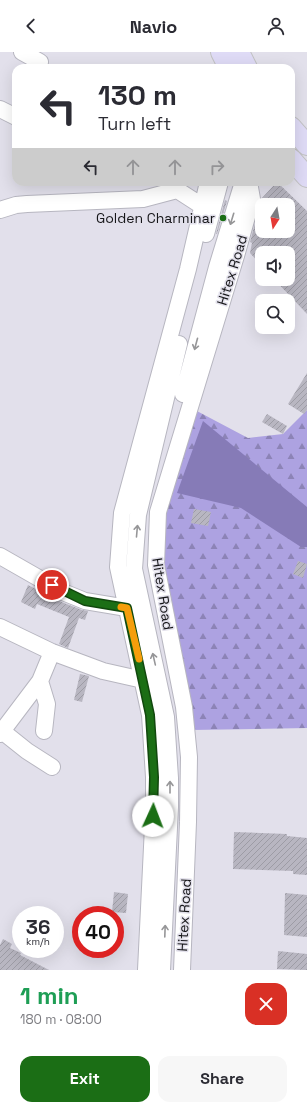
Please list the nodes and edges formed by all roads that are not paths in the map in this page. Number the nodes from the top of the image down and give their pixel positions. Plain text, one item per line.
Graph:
1 (22, 52) edge
2 (221, 52) edge
3 (239, 52) edge
4 (39, 61) edge
5 (227, 64) edge
6 (245, 64) edge
7 (0, 109) edge
8 (12, 115) edge
9 (295, 132) edge
10 (307, 145) edge
11 (171, 186) edge
12 (207, 186) edge
13 (219, 186) edge
14 (242, 186) edge
15 (250, 186) edge
16 (0, 197) edge
17 (27, 204) junction
18 (202, 206) junction
19 (0, 210) edge
20 (0, 556) edge
21 (127, 608) junction
22 (0, 627) edge
23 (52, 652) junction
24 (143, 680) junction
25 (40, 681) junction
26 (44, 731) dead end
27 (1, 733) edge
28 (52, 767) dead end
29 (146, 970) edge
30 (162, 970) edge
31 (176, 970) edge
32 (182, 970) edge

1 - 4 street
2 - 5 main road
3 - 6 main road
7 - 8 street
9 - 10 main road
11 - 17 street
11 - 18 street
12 - 18 street
30 -> 13 street, Hitex Road
14 -> 31 street, Hitex Road
15 - 32 street, Hitex Road
16 - 17 street
17 - 19 street
18 - 21 street
20 - 21 street
21 - 24 street
22 - 23 street
23 - 24 street
23 - 25 street
24 - 29 street
25 - 26 street
25 - 27 street
27 - 28 street

